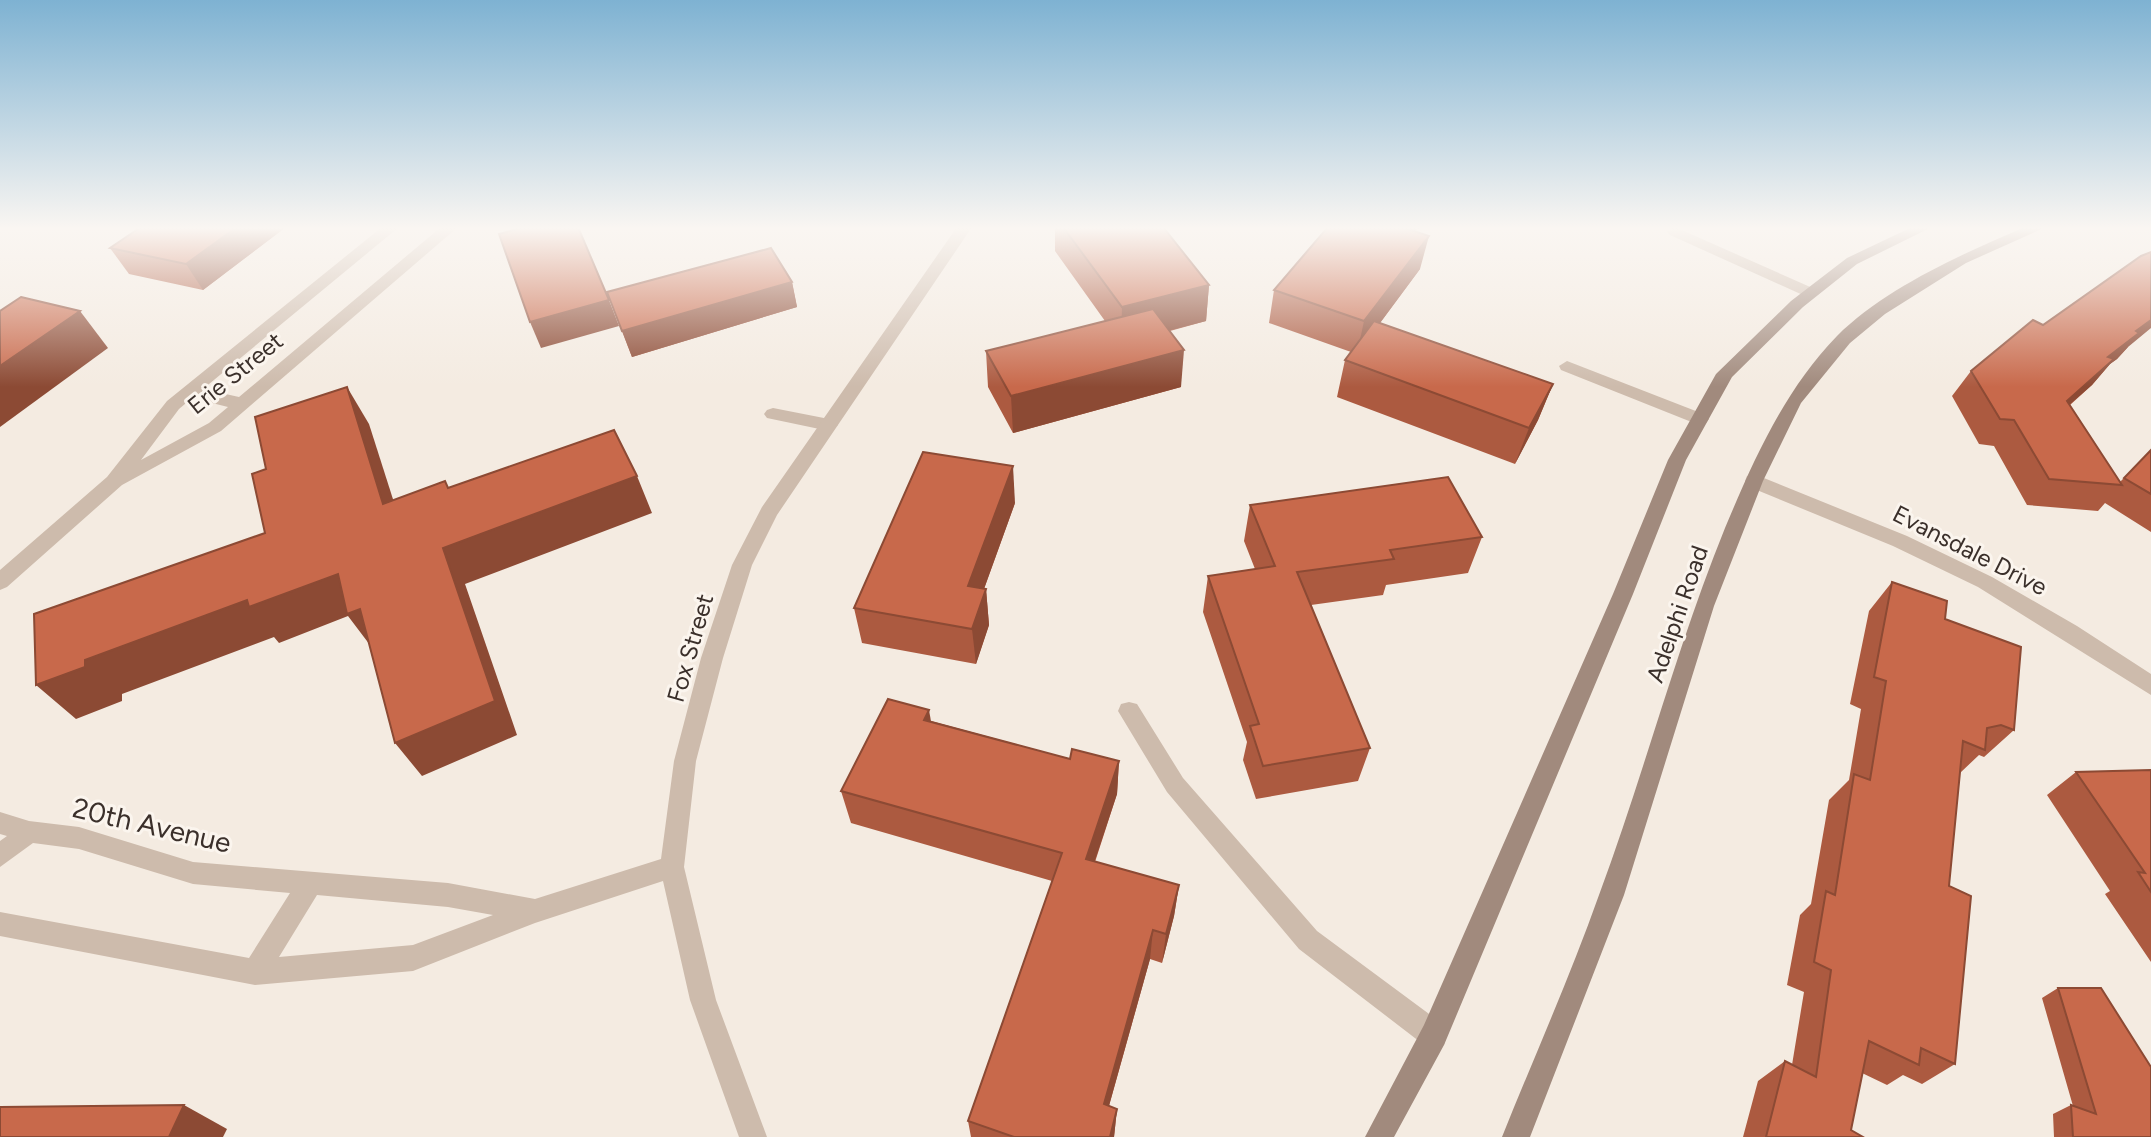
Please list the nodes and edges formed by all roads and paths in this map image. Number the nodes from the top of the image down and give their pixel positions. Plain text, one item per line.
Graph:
1 (327, 280) edge
2 (388, 280) edge
3 (929, 280) edge
4 (1782, 280) edge
5 (1828, 280) edge
6 (1929, 280) edge
7 (1811, 293) junction
8 (1567, 366) dead end
9 (189, 392) junction
10 (242, 404) junction
11 (773, 414) dead end
12 (1700, 419) junction
13 (829, 425) junction
14 (1754, 481) junction
15 (114, 482) junction
16 (0, 582) edge
17 (2151, 686) edge
18 (1129, 711) dead end
19 (0, 823) edge
20 (29, 832) junction
21 (0, 856) edge
22 (672, 867) junction
23 (309, 885) junction
24 (535, 911) junction
25 (0, 924) edge
26 (255, 972) junction
27 (1434, 1035) junction
28 (753, 1137) edge
29 (1379, 1137) edge
30 (1516, 1137) edge

1 - 9 street, Erie Street
2 - 10 street, Erie Street
3 - 13 street, Fox Street
4 - 7 street
5 - 7 main road
6 - 14 main road, Adelphi Road
7 - 12 main road
8 - 12 street
9 - 10 street
9 - 15 street, Erie Street
10 - 15 street, Erie Street
11 - 13 street
12 - 27 main road
13 - 22 street, Fox Street
14 - 17 street, Evansdale Drive
14 - 30 main road, Adelphi Road
15 - 16 street, Erie Street
18 - 27 street
19 - 20 street, 20th Avenue
20 - 21 street
20 - 23 street, 20th Avenue
22 - 24 street, 20th Avenue
22 - 28 street, Fox Street
23 - 24 street, 20th Avenue
23 - 26 street
24 - 26 street, 20th Avenue
25 - 26 street, 20th Avenue
27 - 29 main road

